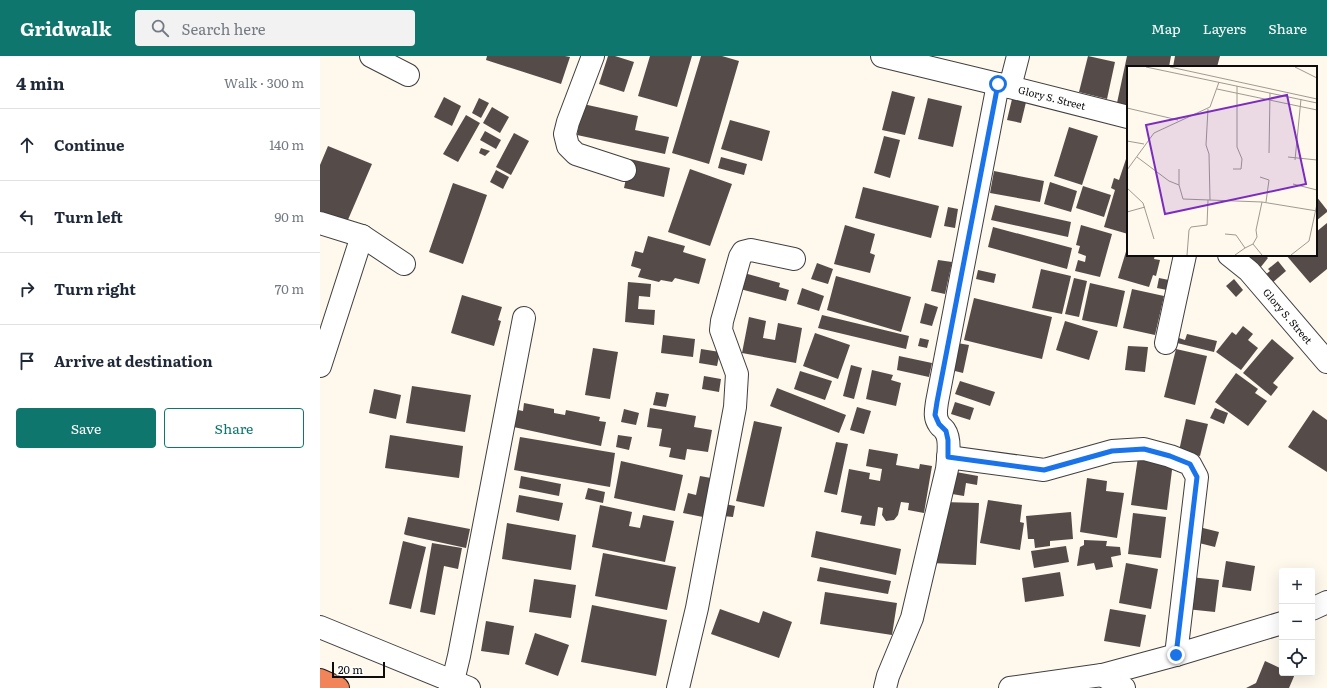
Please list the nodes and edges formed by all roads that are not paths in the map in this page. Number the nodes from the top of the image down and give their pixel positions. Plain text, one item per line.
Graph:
1 (371, 56) edge
2 (593, 56) edge
3 (882, 56) edge
4 (1018, 56) edge
5 (408, 75) dead end
6 (1004, 86) junction
7 (1127, 118) edge
8 (625, 170) dead end
9 (320, 223) edge
10 (362, 236) junction
11 (1185, 256) edge
12 (1230, 256) edge
13 (794, 259) dead end
14 (404, 264) dead end
15 (524, 318) dead end
16 (1166, 343) dead end
17 (1327, 362) edge
18 (320, 366) edge
19 (948, 457) junction
20 (1327, 602) edge
21 (1315, 608) edge
22 (1279, 624) edge
23 (320, 626) edge
24 (1176, 655) junction
25 (1102, 674) junction
26 (320, 680) edge
27 (457, 686) edge
28 (338, 688) edge
29 (678, 688) edge
30 (885, 688) edge
31 (1010, 688) edge
32 (1124, 688) edge

1 - 5 street
2 - 8 street
3 - 6 street, Glory S. Street
4 - 6 street
6 - 7 street, Glory S. Street
6 - 19 street
9 - 10 street
10 - 14 street
10 - 18 street
11 - 16 street
12 - 17 street, Glory S. Street
13 - 29 street
15 - 27 street
19 - 24 street
19 - 30 street
20 - 21 street
22 - 24 street
23 - 27 street
24 - 25 street
25 - 31 street
25 - 32 street
26 - 28 highway

